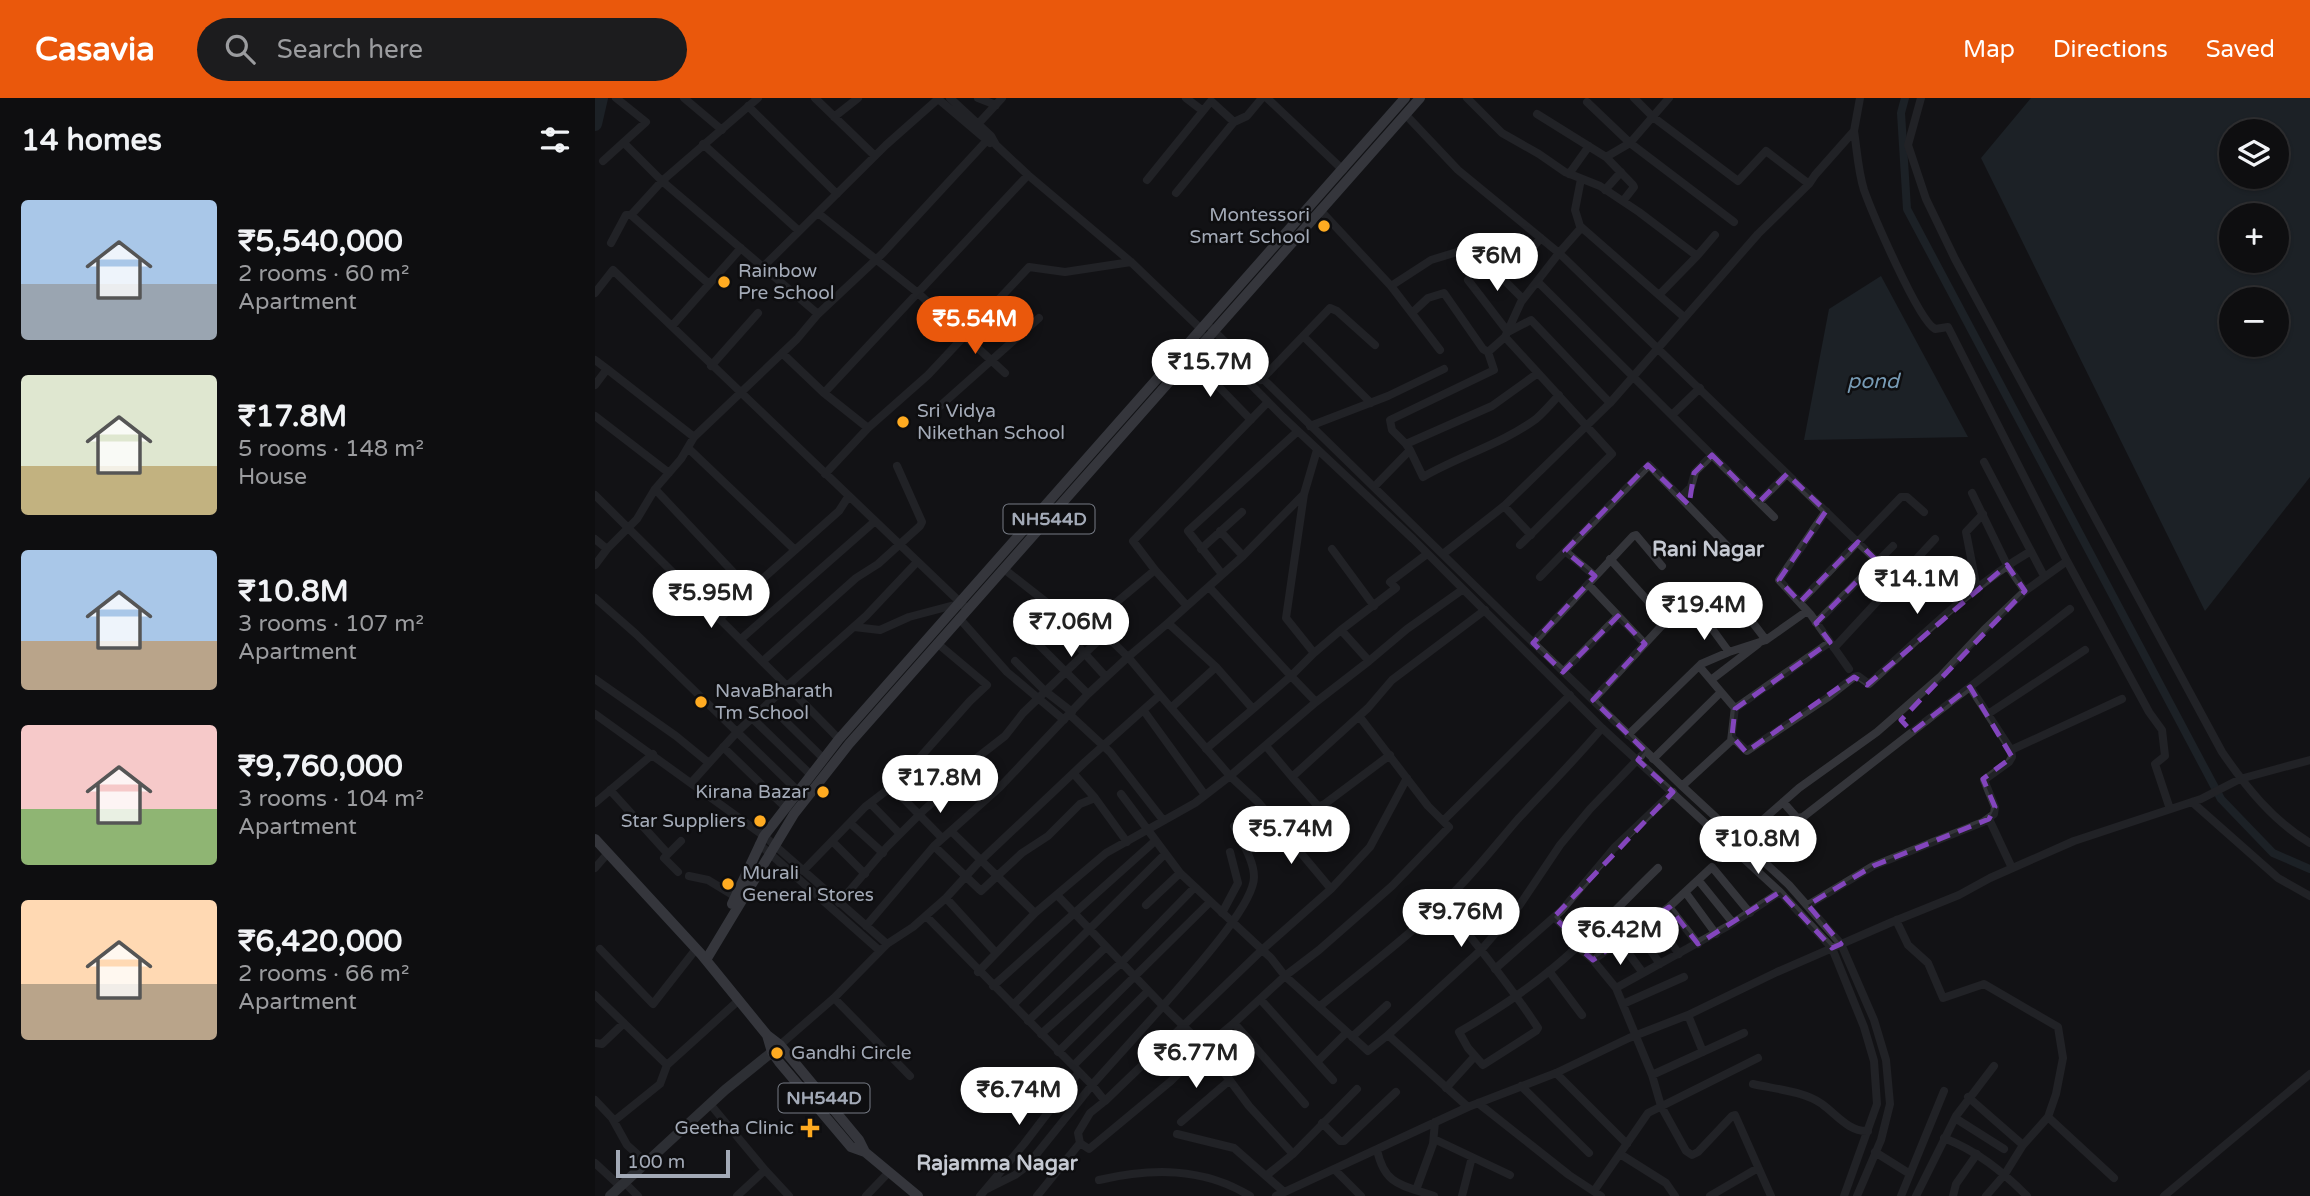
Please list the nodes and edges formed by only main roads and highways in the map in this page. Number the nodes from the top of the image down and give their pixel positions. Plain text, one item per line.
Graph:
1 (1405, 98) edge
2 (1420, 98) edge
3 (1206, 331) junction
4 (1043, 518) junction
5 (962, 610) junction
6 (595, 839) edge
7 (701, 954) junction
8 (776, 1049) junction
9 (610, 1196) edge
10 (918, 1196) edge

1 - 3 highway, NH544D
2 - 3 highway, NH544D
3 - 4 highway, NH544D
3 - 4 highway, NH544D
4 - 5 highway, NH544D
4 - 5 highway, NH544D
5 - 7 highway, NH544D
5 - 7 highway, NH544D
6 - 7 highway, NH544D
7 - 8 highway, NH544D
8 - 9 main road
8 - 10 highway, NH544D

